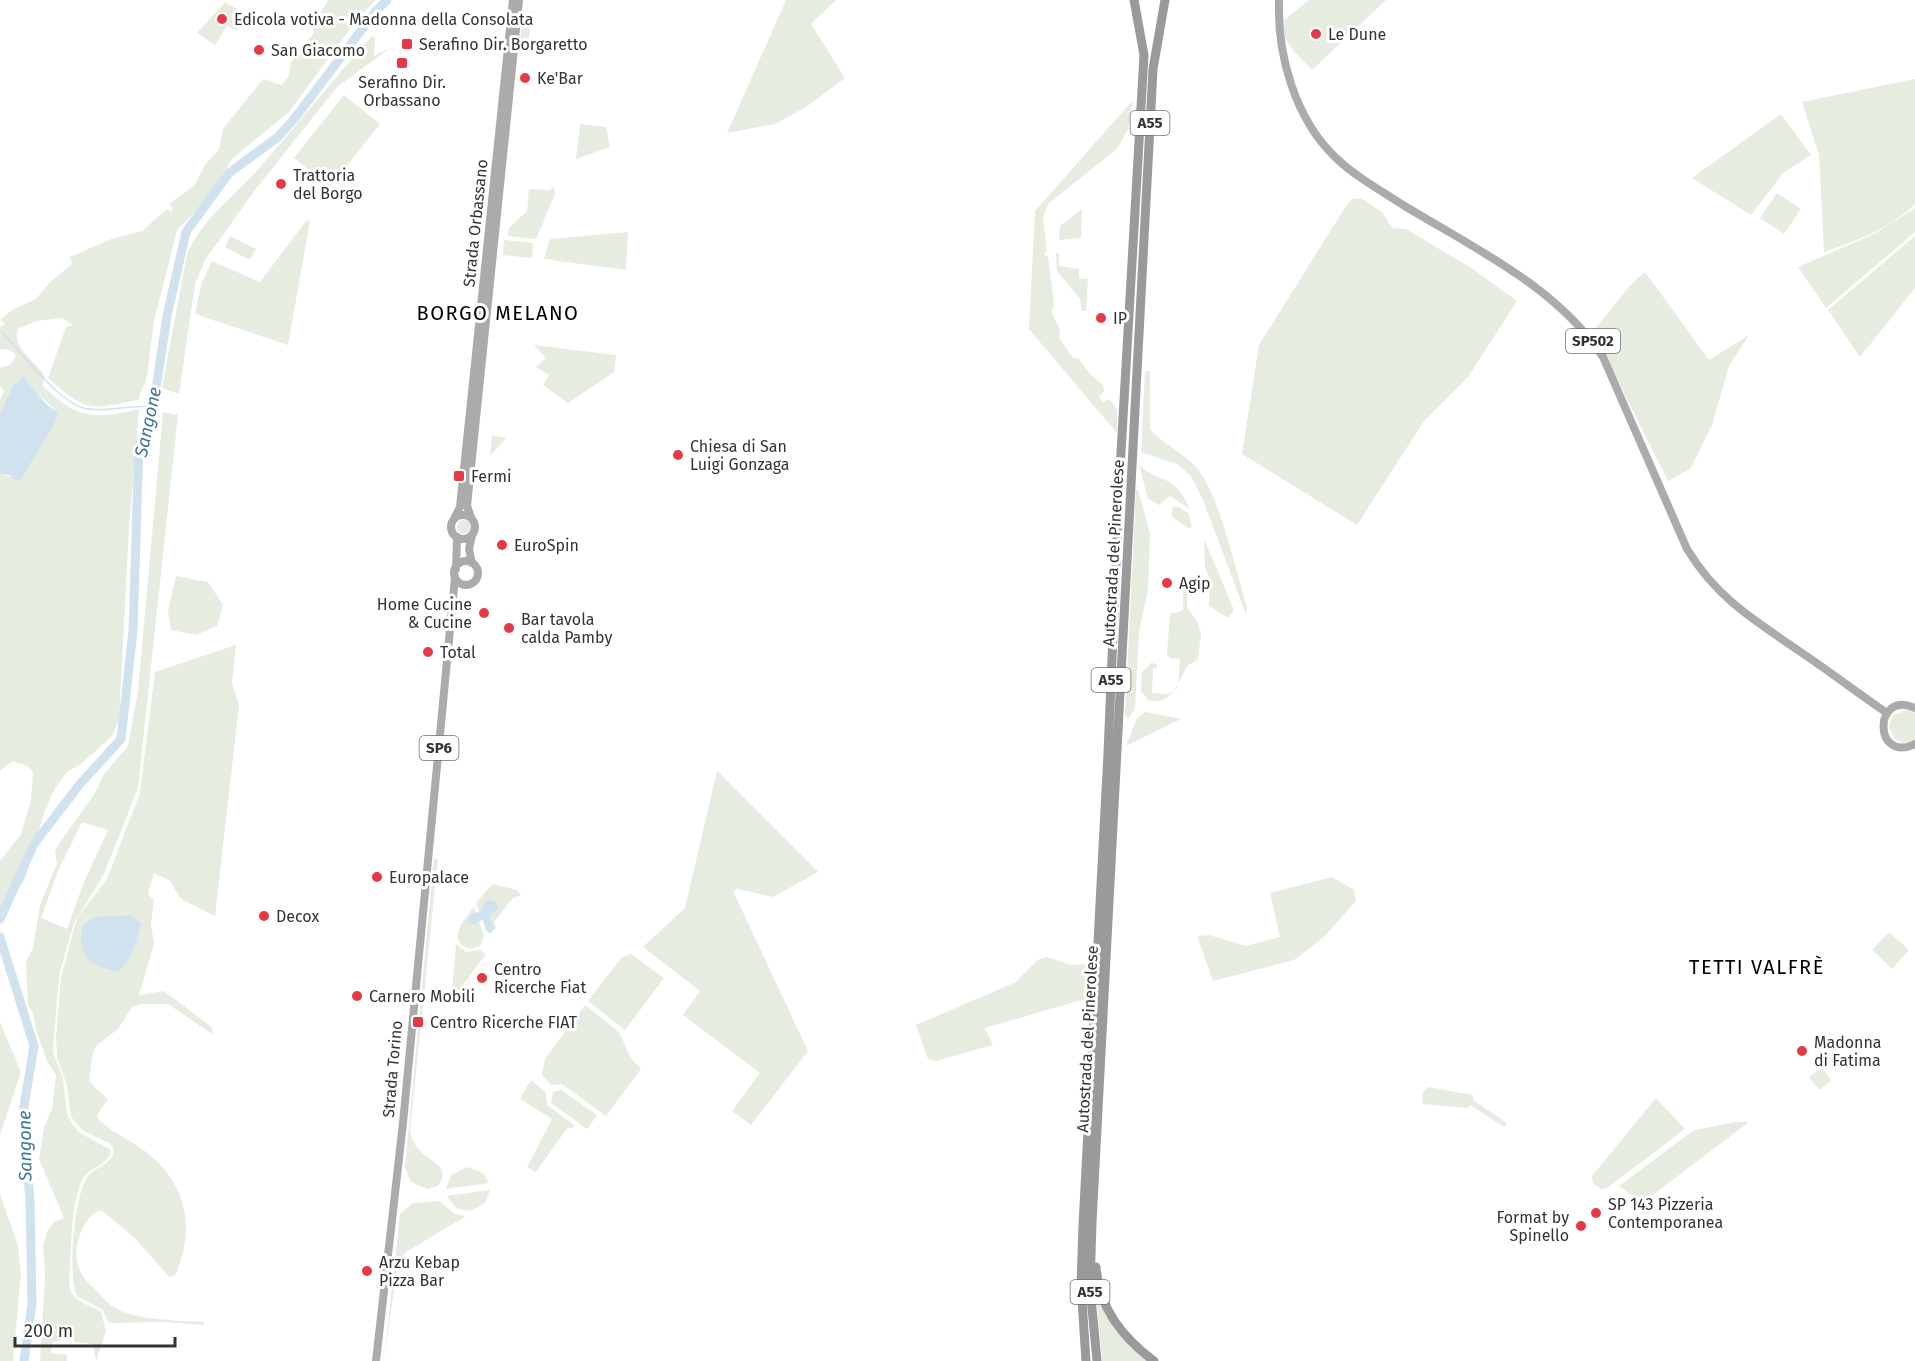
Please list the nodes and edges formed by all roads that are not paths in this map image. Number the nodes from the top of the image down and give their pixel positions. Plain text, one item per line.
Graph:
1 (513, 0) edge
2 (519, 0) edge
3 (1134, 0) edge
4 (1165, 0) edge
5 (1280, 0) edge
6 (471, 517) junction
7 (454, 519) junction
8 (472, 535) junction
9 (457, 537) junction
10 (472, 563) junction
11 (456, 573) junction
12 (465, 585) junction
13 (454, 600) junction
14 (1915, 708) edge
15 (1887, 713) junction
16 (1915, 744) edge
17 (1092, 1223) junction
18 (376, 1361) edge
19 (1086, 1361) edge
20 (1096, 1361) edge
21 (1154, 1361) edge

1 - 7 main road, Strada Orbassano
2 - 6 main road, Strada Orbassano
3 - 19 highway, Autostrada del Pinerolese / A55
4 - 17 highway, Autostrada del Pinerolese / A55
5 - 15 main road, SP502
6 - 7 main road
6 - 8 main road
7 - 9 main road
8 - 9 main road
8 - 10 main road
9 - 11 main road
10 - 11 main road
10 - 12 main road
11 - 12 main road
11 - 13 main road, Strada Torino / SP6
12 - 13 main road
13 - 18 main road, Strada Torino / SP6
14 - 15 main road
15 - 16 main road
17 - 20 highway, Autostrada del Pinerolese / A55
17 - 21 highway

